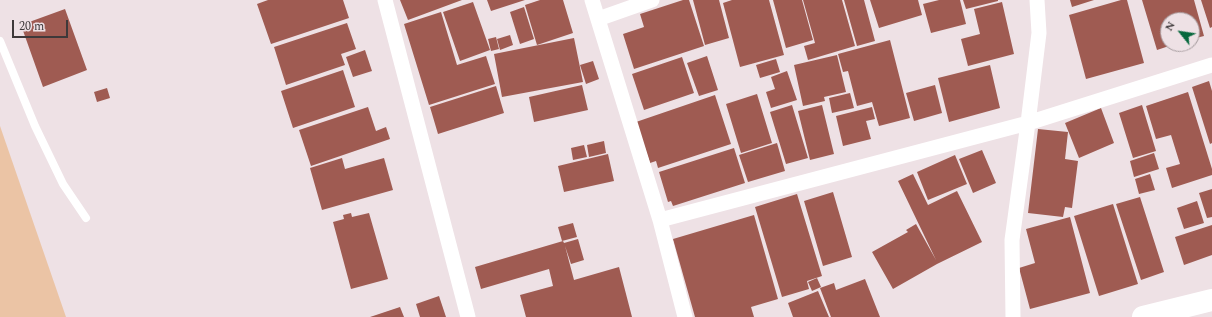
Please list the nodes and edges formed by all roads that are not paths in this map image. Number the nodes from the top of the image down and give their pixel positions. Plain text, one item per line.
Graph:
1 (385, 0) edge
2 (592, 0) edge
3 (652, 0) edge
4 (1037, 0) edge
5 (598, 19) junction
6 (0, 41) edge
7 (1212, 65) edge
8 (1028, 123) junction
9 (86, 218) dead end
10 (660, 220) junction
11 (1212, 300) edge
12 (468, 317) edge
13 (685, 317) edge
14 (1013, 317) edge
15 (1144, 317) edge

1 - 12 street
2 - 5 street
3 - 5 street
4 - 8 street
5 - 10 street
6 - 9 lane
7 - 8 street
8 - 10 street
8 - 14 street
10 - 13 street
11 - 15 main road

